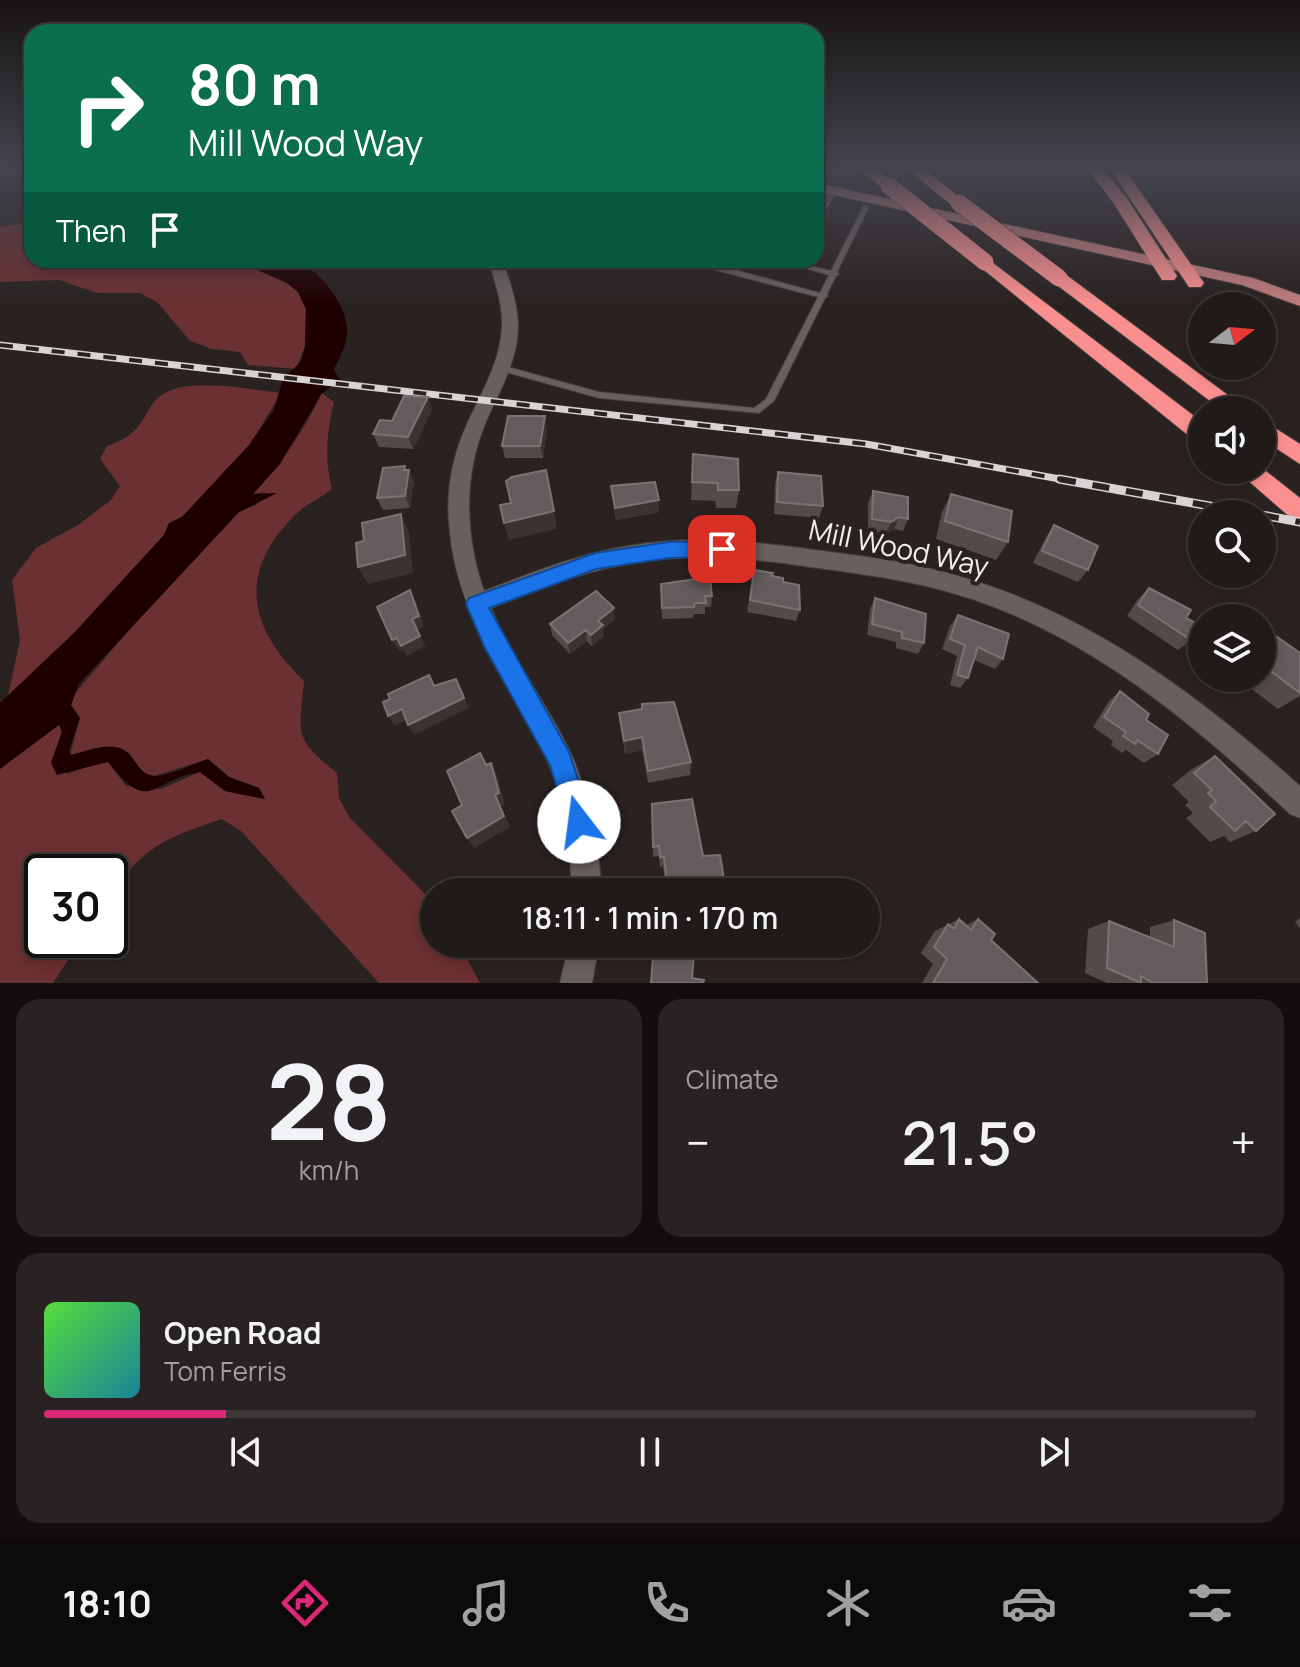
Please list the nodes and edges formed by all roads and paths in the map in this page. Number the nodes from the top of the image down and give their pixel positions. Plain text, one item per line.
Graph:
1 (863, 213) edge
2 (894, 213) edge
3 (923, 213) edge
4 (926, 213) edge
5 (972, 213) edge
6 (1128, 213) edge
7 (1148, 213) edge
8 (498, 268) edge
9 (728, 268) edge
10 (811, 268) edge
11 (1164, 269) junction
12 (835, 274) junction
13 (1191, 275) junction
14 (824, 296) junction
15 (1295, 300) edge
16 (501, 368) junction
17 (1218, 396) edge
18 (1188, 423) edge
19 (1276, 438) edge
20 (1300, 456) edge
21 (1266, 484) edge
22 (1300, 511) edge
23 (476, 604) junction
24 (1300, 804) edge
25 (586, 878) edge
26 (581, 958) edge
27 (576, 983) edge

1 - 12 lane
2 - 11 main road
3 - 18 highway, bridge
4 - 11 main road
5 - 17 highway, bridge
6 - 11 highway
7 - 13 highway
8 - 16 street
9 - 14 lane
10 - 12 lane
11 - 13 main road
12 - 14 lane
13 - 15 main road
14 - 16 lane
16 - 23 street
19 - 20 highway
21 - 22 highway
23 - 24 street, Mill Wood Way
23 - 25 street
26 - 27 street

